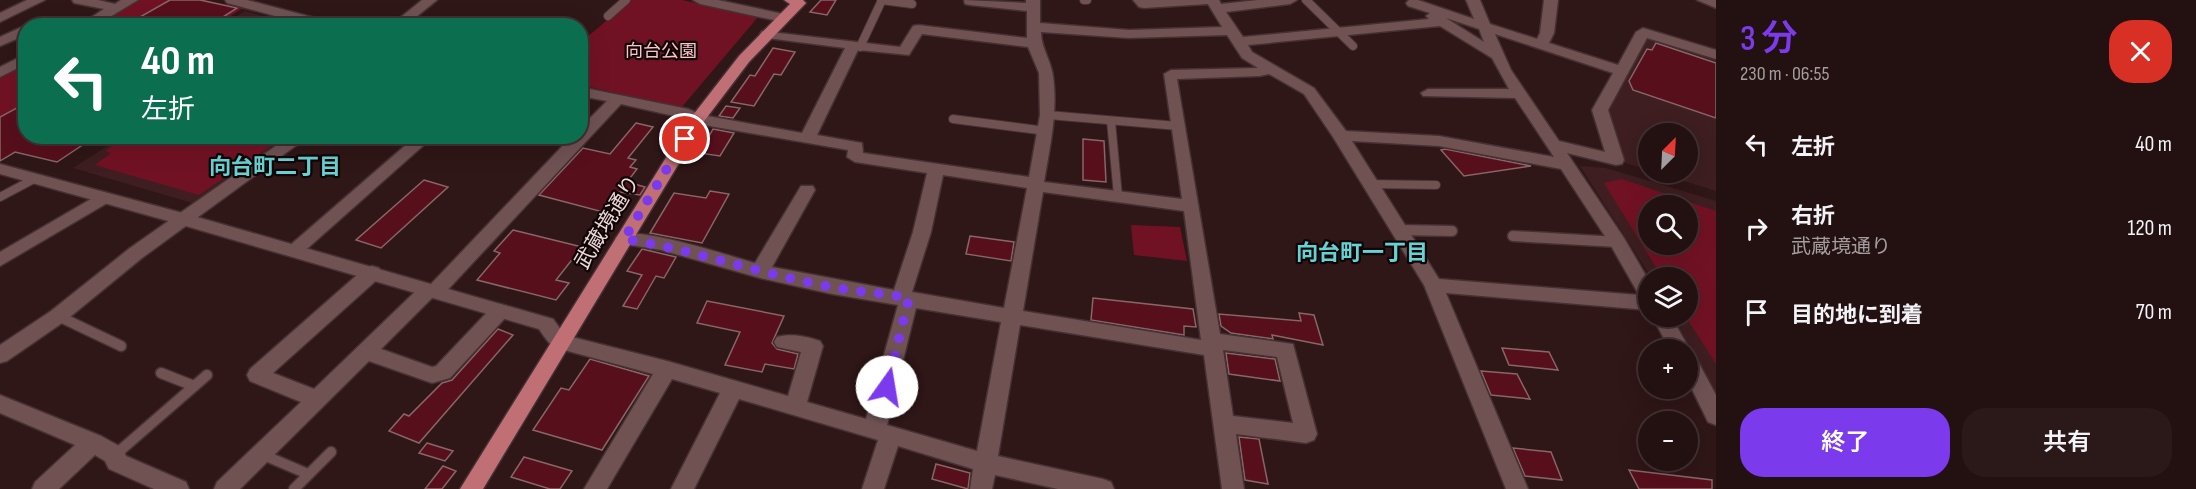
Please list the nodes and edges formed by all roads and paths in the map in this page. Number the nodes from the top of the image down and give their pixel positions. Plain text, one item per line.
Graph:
1 (38, 0) edge
2 (79, 0) edge
3 (131, 0) edge
4 (232, 0) edge
5 (284, 0) edge
6 (430, 0) edge
7 (626, 0) edge
8 (700, 0) edge
9 (881, 0) edge
10 (1140, 0) edge
11 (1290, 0) edge
12 (1306, 0) edge
13 (1473, 0) edge
14 (1551, 0) edge
15 (1704, 0) edge
16 (797, 1) edge
17 (970, 1) edge
18 (1411, 1) edge
19 (912, 4) dead end
20 (1033, 4) edge
21 (1716, 4) edge
22 (117, 8) junction
23 (270, 9) junction
24 (1217, 9) junction
25 (608, 16) dead end
26 (0, 18) edge
27 (99, 18) edge
28 (301, 18) edge
29 (406, 18) edge
30 (783, 18) junction
31 (1442, 22) junction
32 (18, 25) edge
33 (1484, 25) junction
34 (1035, 27) junction
35 (18, 32) edge
36 (1339, 32) junction
37 (767, 34) junction
38 (1234, 37) junction
39 (0, 42) edge
40 (1034, 43) junction
41 (1541, 44) junction
42 (1353, 46) dead end
43 (856, 47) junction
44 (1716, 55) edge
45 (1498, 56) junction
46 (18, 62) edge
47 (1270, 69) junction
48 (1622, 71) junction
49 (0, 72) edge
50 (588, 93) edge
51 (1428, 93) dead end
52 (1520, 94) junction
53 (617, 99) junction
54 (698, 119) junction
55 (953, 119) dead end
56 (1111, 121) junction
57 (1047, 123) junction
58 (1178, 126) junction
59 (588, 129) edge
60 (1341, 136) junction
61 (807, 139) junction
62 (289, 144) edge
63 (417, 144) edge
64 (574, 144) edge
65 (1554, 145) junction
66 (1567, 165) junction
67 (0, 169) edge
68 (936, 170) junction
69 (34, 179) junction
70 (1369, 184) junction
71 (1036, 185) junction
72 (1436, 185) dead end
73 (807, 190) dead end
74 (1118, 196) junction
75 (0, 197) edge
76 (103, 198) junction
77 (1192, 206) junction
78 (184, 219) junction
79 (1400, 230) junction
80 (1452, 231) dead end
81 (1513, 236) dead end
82 (624, 239) junction
83 (1618, 242) junction
84 (294, 251) junction
85 (0, 260) edge
86 (760, 271) junction
87 (372, 273) junction
88 (1638, 277) edge
89 (1433, 285) junction
90 (432, 291) junction
91 (905, 298) junction
92 (1638, 302) edge
93 (500, 311) junction
94 (58, 316) junction
95 (1013, 317) junction
96 (560, 342) junction
97 (784, 342) dead end
98 (1212, 345) junction
99 (121, 346) dead end
100 (366, 352) junction
101 (0, 355) edge
102 (667, 369) junction
103 (161, 373) dead end
104 (207, 375) dead end
105 (1698, 381) edge
106 (194, 386) junction
107 (733, 389) junction
108 (317, 399) junction
109 (0, 404) edge
110 (795, 407) junction
111 (1716, 416) edge
112 (1224, 424) junction
113 (882, 434) junction
114 (93, 443) junction
115 (331, 452) dead end
116 (261, 454) junction
117 (115, 455) junction
118 (986, 463) junction
119 (308, 474) junction
120 (43, 489) edge
121 (178, 489) edge
122 (225, 489) edge
123 (294, 489) edge
124 (471, 489) edge
125 (595, 489) edge
126 (682, 489) edge
127 (873, 489) edge
128 (981, 489) edge
129 (1103, 489) edge
130 (1233, 489) edge
131 (1516, 489) edge

1 - 26 street
2 - 22 street
3 - 22 street
4 - 23 street
5 - 23 street
6 - 29 street
7 - 25 lane
8 - 30 street
9 - 19 lane
9 - 43 lane
10 - 24 street
11 - 24 street
12 - 36 lane
13 - 33 street
14 - 41 street
15 - 21 street
16 - 30 main road, 武蔵境通り
17 - 20 street
18 - 31 street
18 - 33 street
20 - 34 street
22 - 27 street
23 - 28 street
24 - 38 street
26 - 32 street
30 - 37 main road, 武蔵境通り
31 - 36 street
31 - 45 street
33 - 41 street
33 - 45 street
34 - 38 street
34 - 40 street
35 - 39 street
36 - 38 street
36 - 42 lane
37 - 43 street
37 - 54 main road, 武蔵境通り
38 - 47 street
40 - 43 street
40 - 57 street
41 - 48 street
43 - 61 street
44 - 48 street
45 - 52 street
46 - 49 street
47 - 58 street
47 - 60 street
48 - 65 street
50 - 53 street
51 - 52 street
52 - 65 street
53 - 54 street
53 - 59 street
54 - 61 street
54 - 82 main road, 武蔵境通り
55 - 57 lane
56 - 57 lane
56 - 58 lane
56 - 74 lane
57 - 71 street
58 - 77 street
60 - 66 street
60 - 70 street
61 - 68 street
62 - 78 street
63 - 84 street
64 - 90 street
65 - 66 street
66 - 83 street
67 - 69 street
68 - 71 street
68 - 91 street
69 - 75 lane
69 - 76 street
70 - 72 lane
70 - 79 street
71 - 74 street
71 - 95 street
73 - 86 street
74 - 77 street
76 - 78 street
76 - 85 street
77 - 98 street
78 - 84 street
78 - 94 street
79 - 80 lane
79 - 89 street
81 - 83 lane
82 - 86 street
82 - 96 main road, 武蔵境通り
83 - 88 street
84 - 87 street
86 - 91 street
87 - 90 street
87 - 108 street
89 - 92 street
89 - 131 street
90 - 93 street
90 - 100 street
91 - 95 street
91 - 113 street
93 - 96 street
93 - 100 street
94 - 99 lane
94 - 101 street
95 - 98 street
95 - 118 street
96 - 102 street
96 - 124 main road, 武蔵境通り
97 - 110 street
98 - 112 street
98 - 112 street
100 - 108 street
102 - 107 street
102 - 125 street
103 - 106 lane
104 - 106 lane
105 - 111 street
106 - 117 lane
107 - 110 street
107 - 126 street
108 - 116 street
109 - 114 street
110 - 113 street
112 - 130 street
113 - 118 street
113 - 127 street
114 - 117 street
114 - 120 street
115 - 119 lane
116 - 119 lane
116 - 122 street
117 - 121 street
118 - 128 street
118 - 129 street
119 - 123 lane

